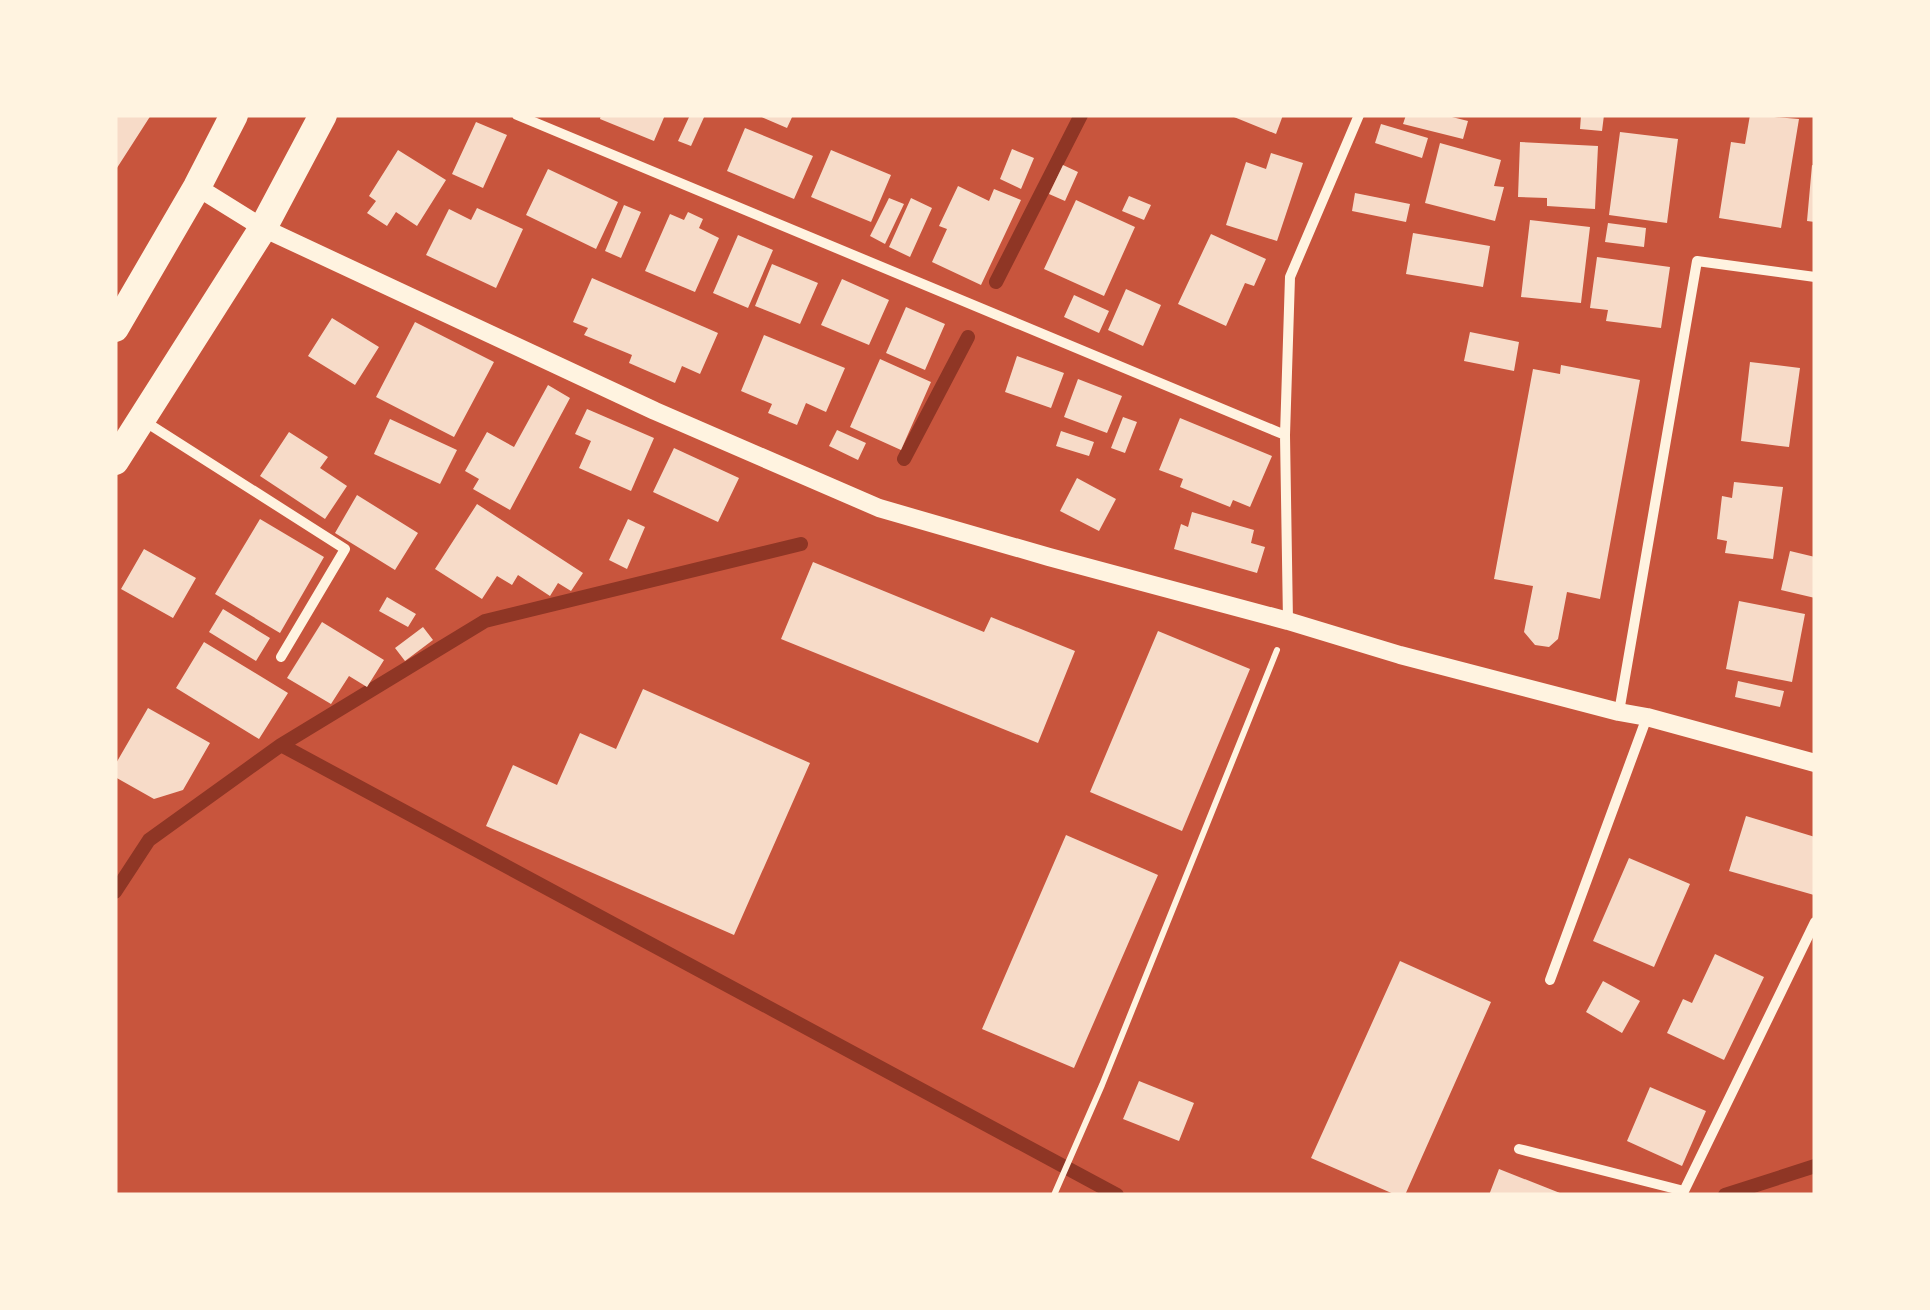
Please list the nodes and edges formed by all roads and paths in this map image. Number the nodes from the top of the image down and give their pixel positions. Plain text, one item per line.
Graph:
1 (234, 115) edge
2 (323, 115) edge
3 (517, 115) edge
4 (1358, 115) edge
5 (197, 187) junction
6 (263, 228) junction
7 (1815, 277) edge
8 (115, 328) edge
9 (142, 420) junction
10 (1285, 436) junction
11 (115, 462) edge
12 (1288, 621) junction
13 (281, 657) dead end
14 (1619, 712) junction
15 (1647, 717) junction
16 (1815, 763) edge
17 (1815, 922) edge
18 (1550, 980) dead end
19 (1519, 1149) dead end
20 (1054, 1195) edge

1 - 5 highway
2 - 6 highway
3 - 10 street
4 - 10 street
5 - 6 street
5 - 8 highway
6 - 9 highway
6 - 12 street
7 - 14 street
9 - 11 highway
9 - 13 street
10 - 12 street
12 - 14 street
12 - 20 path
14 - 15 street
15 - 16 street
15 - 18 street
17 - 19 street

